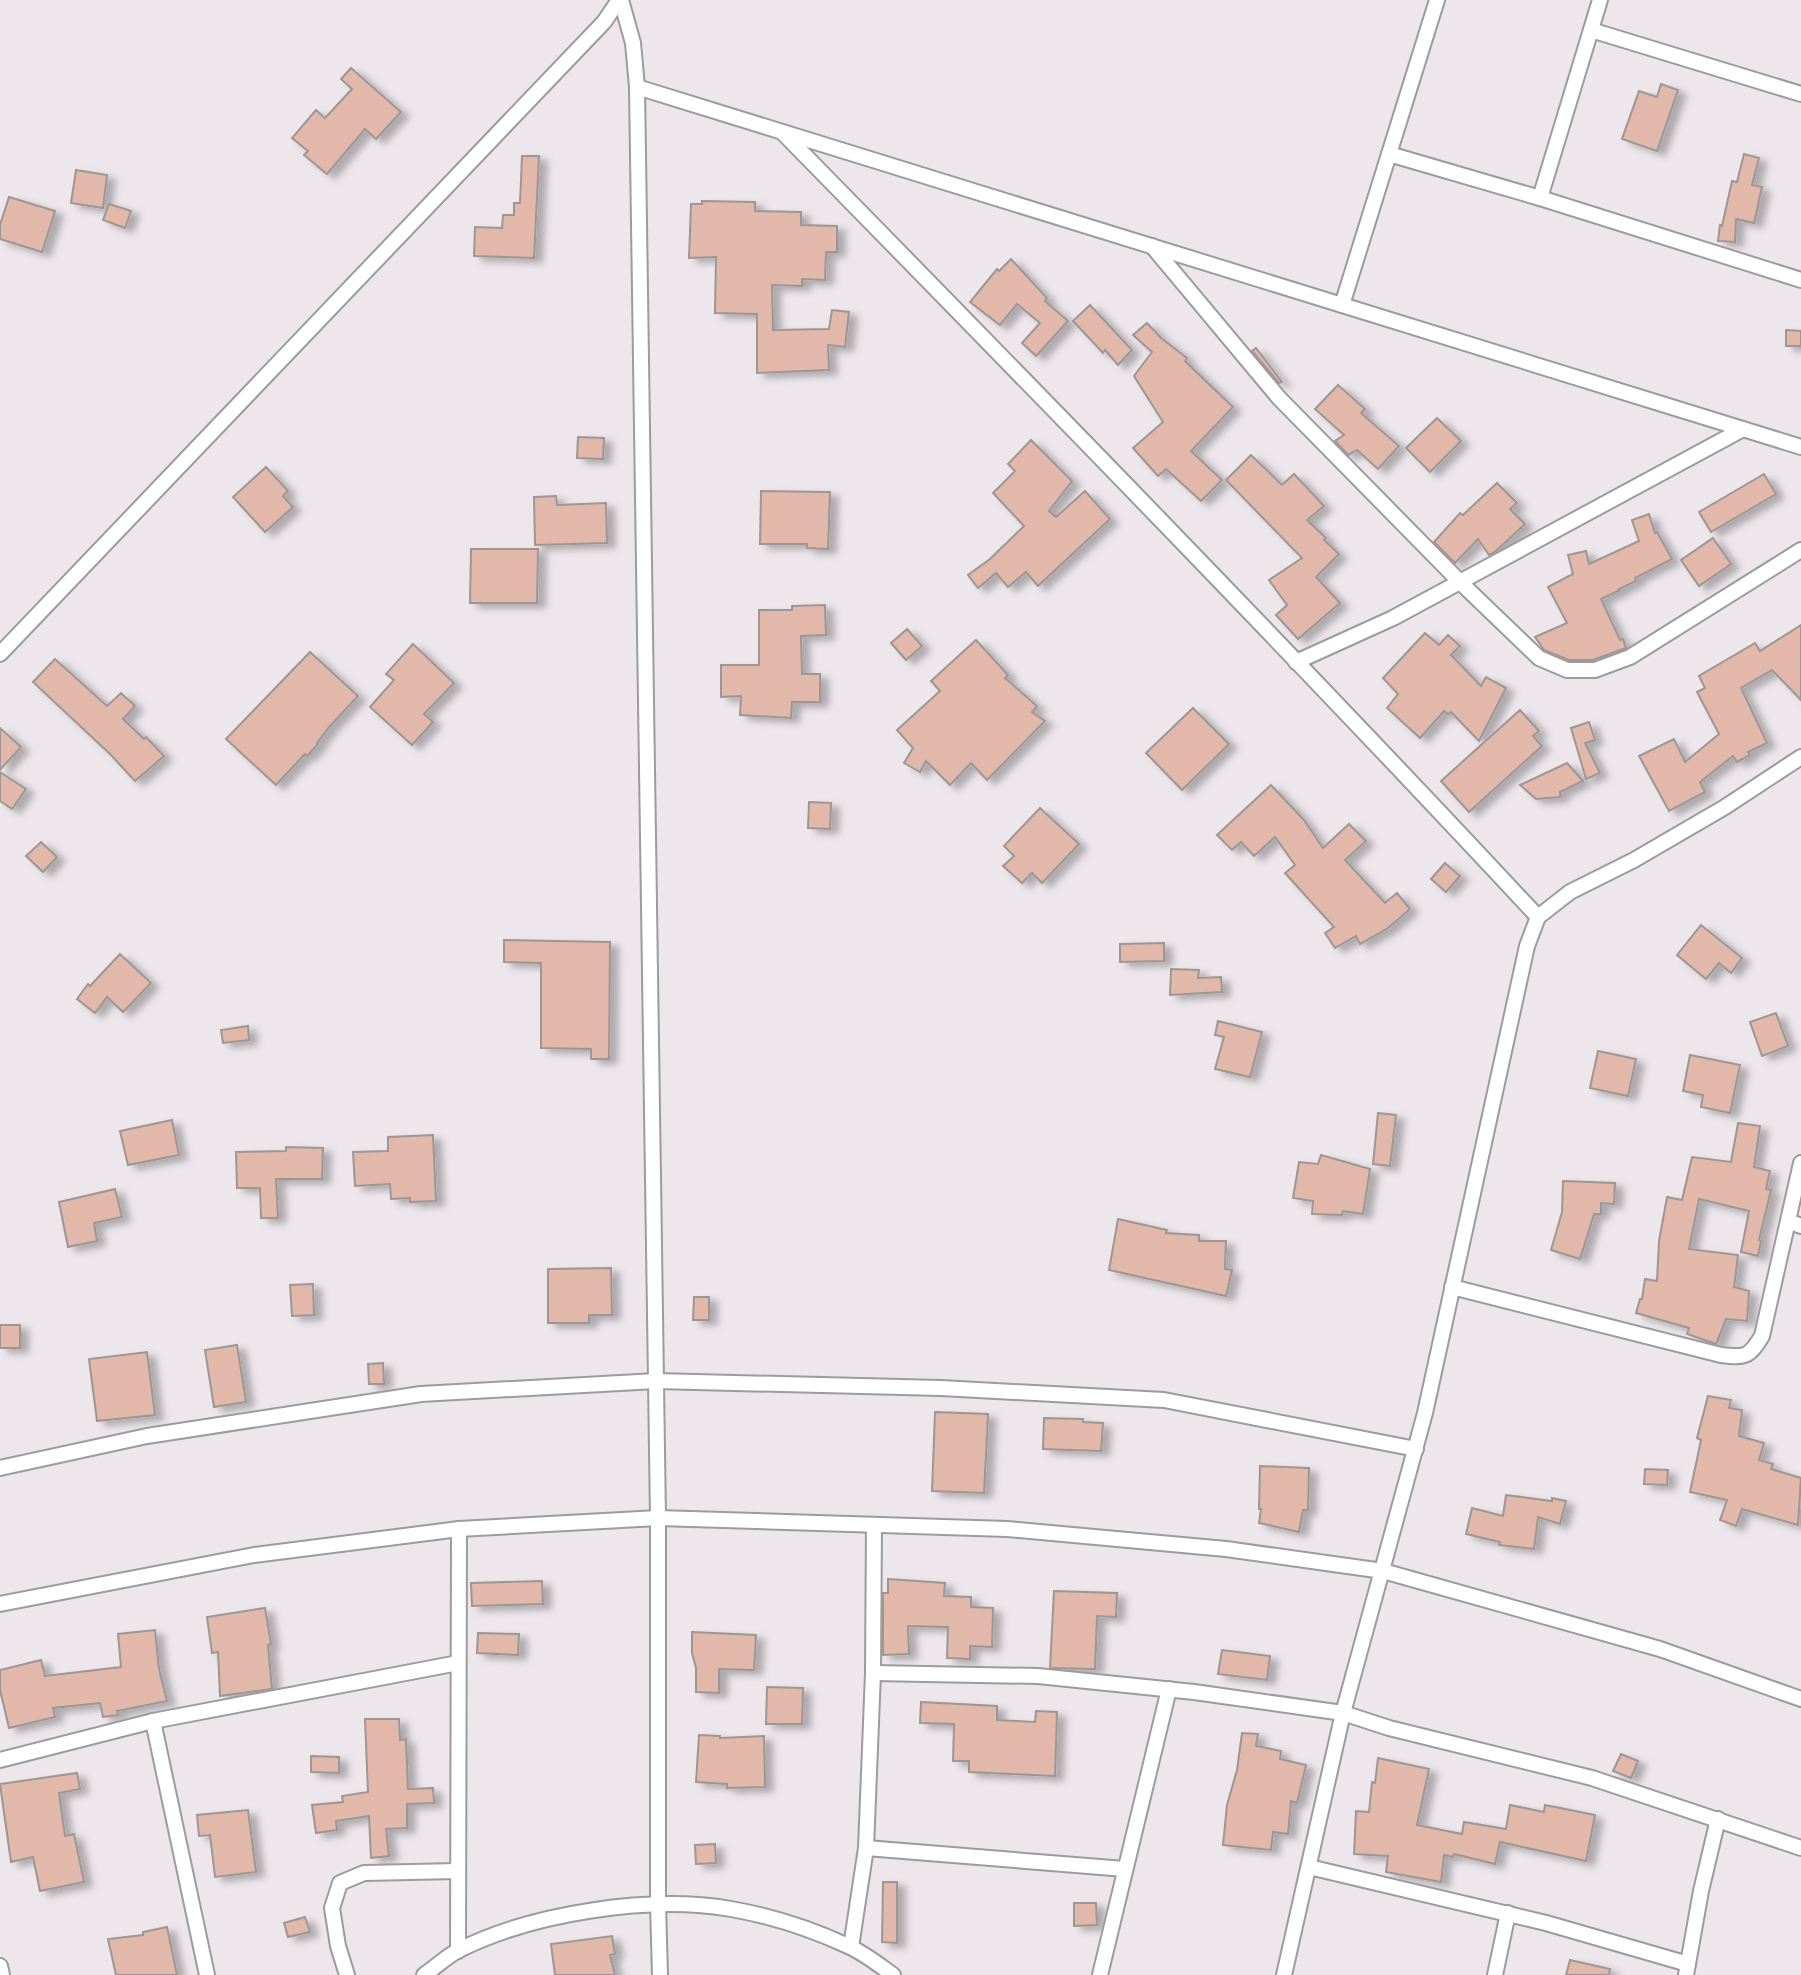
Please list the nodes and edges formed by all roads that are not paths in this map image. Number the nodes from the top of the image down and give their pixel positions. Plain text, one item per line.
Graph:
1 (620, 0) edge
2 (1437, 0) edge
3 (1600, 0) edge
4 (1591, 30) junction
5 (637, 87) junction
6 (1801, 94) edge
7 (781, 131) junction
8 (1389, 154) junction
9 (1539, 198) junction
10 (1152, 246) junction
11 (1801, 279) edge
12 (1342, 305) junction
13 (1743, 429) junction
14 (1801, 447) edge
15 (1801, 550) edge
16 (1461, 583) junction
17 (0, 654) edge
18 (1296, 662) junction
19 (1801, 757) edge
20 (1538, 918) junction
21 (1801, 1163) edge
22 (1794, 1224) edge
23 (1452, 1287) junction
24 (656, 1381) junction
25 (1416, 1449) junction
26 (0, 1468) edge
27 (658, 1518) junction
28 (874, 1525) junction
29 (459, 1529) junction
30 (1383, 1571) junction
31 (0, 1604) edge
32 (458, 1663) junction
33 (873, 1673) junction
34 (1169, 1689) junction
35 (1801, 1699) edge
36 (1343, 1713) junction
37 (153, 1721) junction
38 (0, 1760) edge
39 (1718, 1819) junction
40 (866, 1848) junction
41 (1801, 1848) edge
42 (1309, 1867) junction
43 (1125, 1869) junction
44 (458, 1871) junction
45 (658, 1904) junction
46 (1508, 1913) junction
47 (851, 1947) junction
48 (458, 1951) junction
49 (0, 1966) edge
50 (1687, 1969) edge
51 (2, 1975) edge
52 (206, 1975) edge
53 (347, 1975) edge
54 (425, 1975) edge
55 (660, 1975) edge
56 (893, 1975) edge
57 (1100, 1975) edge
58 (1284, 1975) edge
59 (1495, 1975) edge

1 - 5 street
1 - 17 street
2 - 8 street
3 - 4 street
4 - 6 street
4 - 9 street
5 - 7 street
5 - 24 street
7 - 10 street
7 - 18 street
8 - 9 street
8 - 12 street
9 - 11 street
10 - 12 street
10 - 16 street
12 - 13 street
13 - 14 street
13 - 16 street
15 - 16 street
16 - 18 street
18 - 20 street
19 - 20 street
20 - 23 street
21 - 22 street
22 - 23 street
23 - 25 street
24 - 25 street
24 - 26 street
24 - 27 street
25 - 30 street
27 - 28 street
27 - 29 street
27 - 45 street
28 - 30 street
28 - 33 street
29 - 31 street
29 - 32 street
30 - 35 street
30 - 36 street
32 - 37 street
32 - 44 street
33 - 34 street
33 - 40 street
34 - 36 street
34 - 43 street
36 - 39 street
36 - 42 street
37 - 38 street
37 - 52 street
39 - 41 street
39 - 50 street
40 - 43 street
40 - 47 street
42 - 46 street
42 - 58 street
43 - 57 street
44 - 48 street
44 - 53 street
45 - 47 street
45 - 48 street
45 - 55 street
46 - 50 street
46 - 59 street
47 - 56 street
48 - 54 street
49 - 51 street

